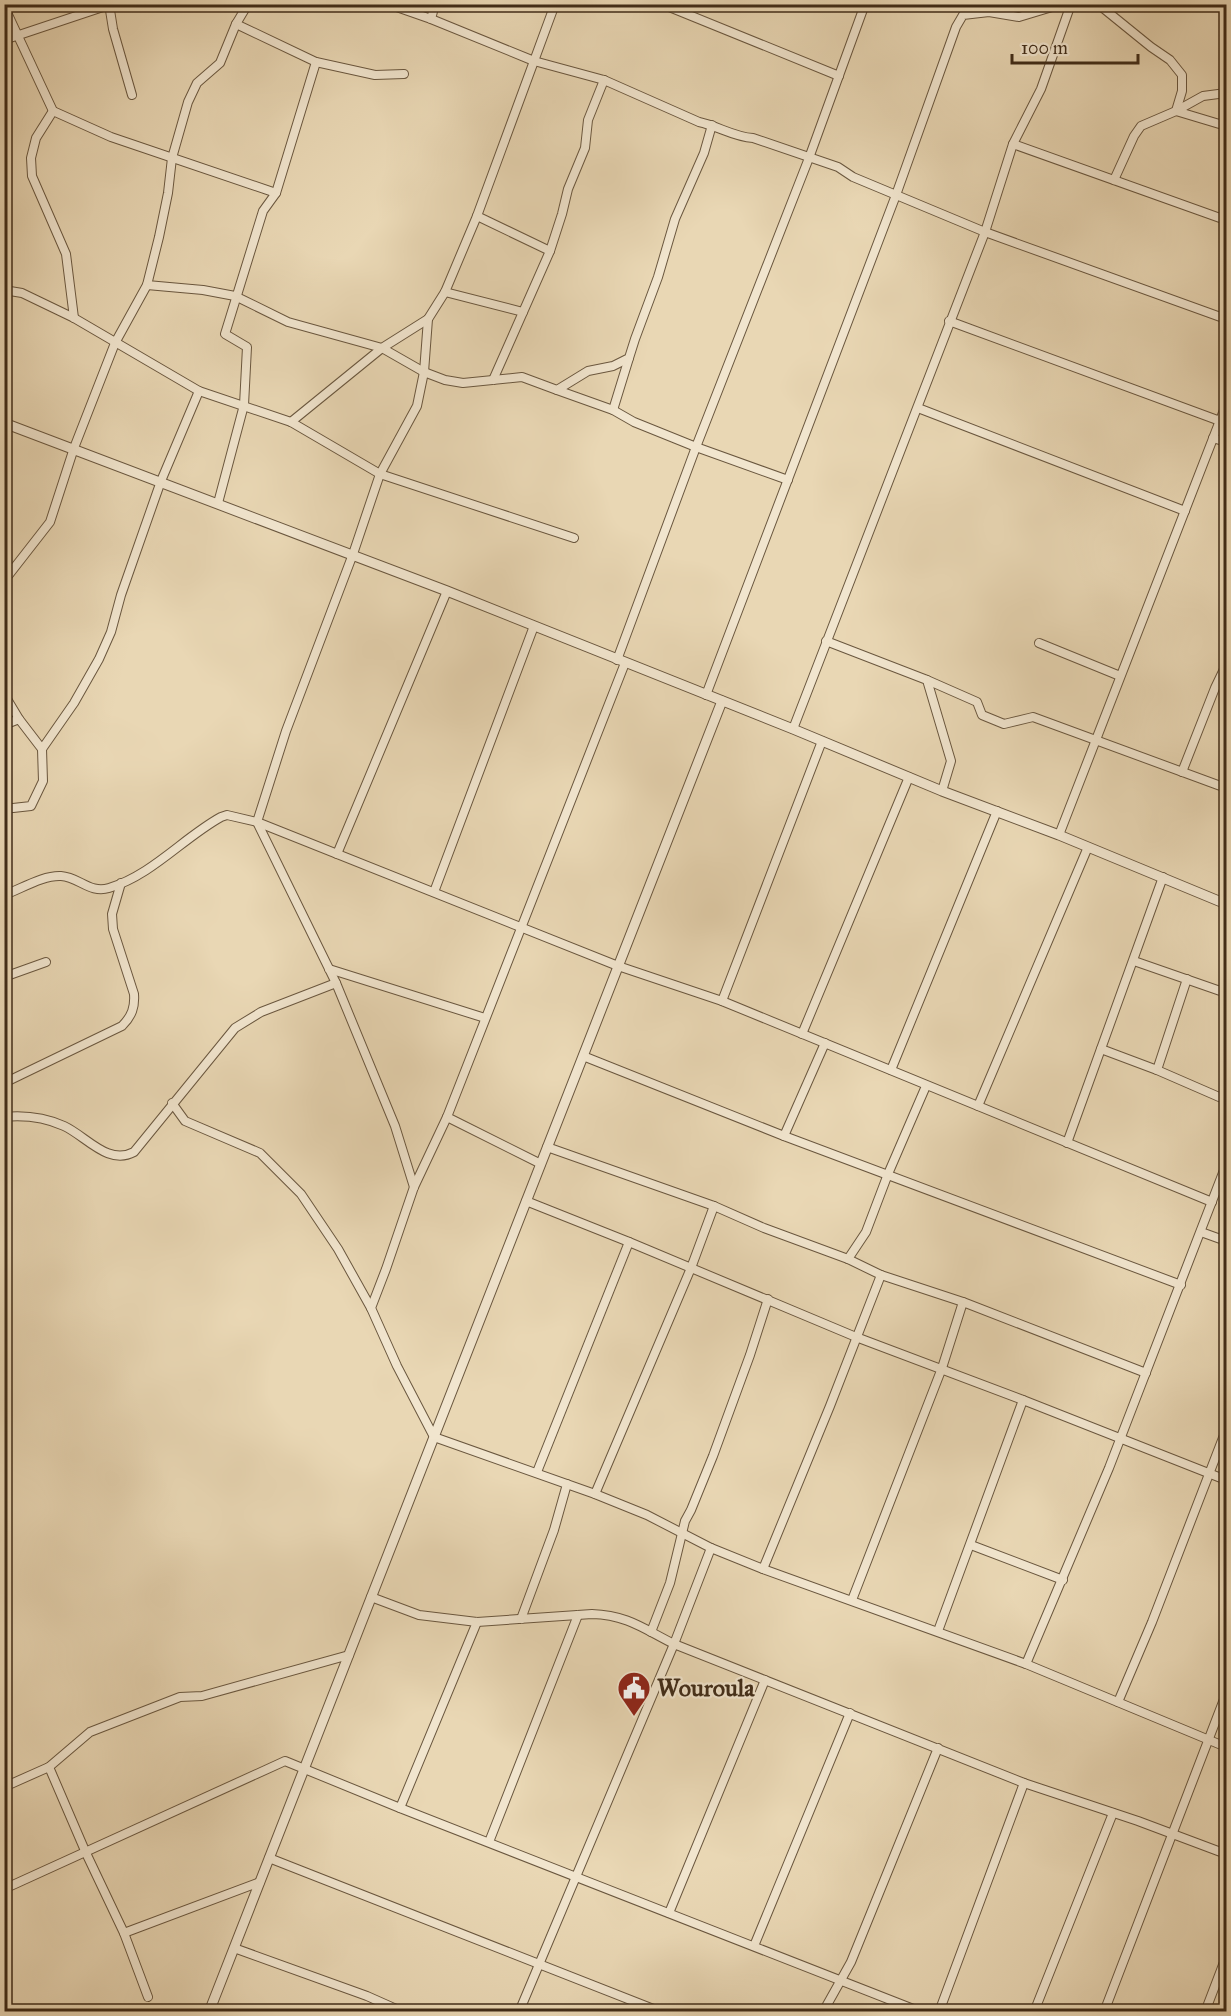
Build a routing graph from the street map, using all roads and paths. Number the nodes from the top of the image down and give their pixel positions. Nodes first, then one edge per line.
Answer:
1 (248, 4) edge
2 (388, 4) edge
3 (435, 4) edge
4 (555, 4) edge
5 (662, 4) edge
6 (865, 4) edge
7 (1062, 4) edge
8 (1071, 4) edge
9 (1098, 4) edge
10 (110, 5) edge
11 (4, 6) edge
12 (431, 19) junction
13 (236, 24) junction
14 (19, 35) junction
15 (4, 40) edge
16 (534, 61) junction
17 (316, 62) junction
18 (404, 74) dead end
19 (839, 76) junction
20 (604, 80) junction
21 (1227, 93) edge
22 (132, 95) dead end
23 (53, 111) junction
24 (1176, 111) junction
25 (712, 125) junction
26 (1227, 126) edge
27 (1013, 144) junction
28 (172, 158) junction
29 (809, 158) junction
30 (1114, 180) junction
31 (276, 193) junction
32 (896, 195) junction
33 (477, 216) junction
34 (1227, 218) edge
35 (985, 232) junction
36 (549, 251) junction
37 (147, 285) junction
38 (5, 292) edge
39 (445, 292) junction
40 (235, 296) junction
41 (523, 312) junction
42 (74, 318) junction
43 (428, 319) junction
44 (1227, 319) edge
45 (949, 321) junction
46 (116, 343) junction
47 (382, 348) junction
48 (630, 358) junction
49 (424, 372) junction
50 (493, 380) junction
51 (556, 390) junction
52 (199, 392) junction
53 (244, 405) junction
54 (1227, 405) edge
55 (918, 408) junction
56 (613, 410) junction
57 (1220, 421) junction
58 (291, 422) junction
59 (4, 423) edge
60 (1214, 438) junction
61 (1227, 442) edge
62 (696, 447) junction
63 (74, 448) junction
64 (380, 474) junction
65 (788, 480) junction
66 (161, 481) junction
67 (218, 503) junction
68 (1185, 511) junction
69 (574, 538) dead end
70 (353, 554) junction
71 (4, 581) edge
72 (447, 591) junction
73 (534, 626) junction
74 (826, 641) junction
75 (1039, 644) dead end
76 (621, 661) junction
77 (1227, 665) edge
78 (1120, 676) junction
79 (927, 680) junction
80 (4, 693) edge
81 (706, 695) junction
82 (722, 701) junction
83 (19, 719) junction
84 (4, 725) edge
85 (793, 729) junction
86 (822, 741) junction
87 (1094, 741) junction
88 (42, 749) junction
89 (1182, 772) junction
90 (909, 777) junction
91 (1227, 788) edge
92 (942, 792) junction
93 (4, 809) edge
94 (998, 811) junction
95 (257, 822) junction
96 (1059, 835) junction
97 (1088, 847) junction
98 (337, 854) junction
99 (1163, 877) junction
100 (121, 883) junction
101 (434, 892) junction
102 (4, 896) edge
103 (1227, 904) edge
104 (521, 927) junction
105 (1134, 960) junction
106 (46, 962) dead end
107 (618, 966) junction
108 (329, 969) junction
109 (4, 977) edge
110 (1187, 979) junction
111 (336, 983) junction
112 (1227, 993) edge
113 (722, 1001) junction
114 (485, 1018) junction
115 (802, 1034) junction
116 (825, 1043) junction
117 (1101, 1049) junction
118 (583, 1056) junction
119 (891, 1070) junction
120 (1157, 1070) junction
121 (4, 1083) edge
122 (926, 1086) junction
123 (1227, 1100) edge
124 (172, 1103) junction
125 (978, 1106) junction
126 (4, 1117) edge
127 (447, 1117) junction
128 (784, 1136) junction
129 (1067, 1143) junction
130 (547, 1147) junction
131 (541, 1164) junction
132 (1227, 1165) edge
133 (888, 1174) junction
134 (414, 1187) junction
135 (526, 1201) junction
136 (1212, 1202) junction
137 (714, 1206) junction
138 (1201, 1232) junction
139 (1227, 1241) edge
140 (629, 1242) junction
141 (848, 1259) junction
142 (691, 1268) junction
143 (881, 1275) junction
144 (1181, 1285) junction
145 (768, 1299) junction
146 (963, 1302) junction
147 (371, 1308) junction
148 (856, 1337) junction
149 (942, 1368) junction
150 (1146, 1373) junction
151 (1023, 1400) junction
152 (1227, 1430) edge
153 (434, 1437) junction
154 (1120, 1439) junction
155 (537, 1472) junction
156 (1209, 1474) junction
157 (1227, 1480) edge
158 (567, 1484) junction
159 (595, 1494) junction
160 (682, 1534) junction
161 (971, 1545) junction
162 (711, 1548) junction
163 (763, 1569) junction
164 (1063, 1580) junction
165 (371, 1597) junction
166 (852, 1600) junction
167 (578, 1615) junction
168 (521, 1619) junction
169 (477, 1622) junction
170 (938, 1631) junction
171 (651, 1632) junction
172 (674, 1644) junction
173 (349, 1655) junction
174 (1026, 1664) junction
175 (765, 1680) junction
176 (1227, 1694) edge
177 (1118, 1702) junction
178 (850, 1713) junction
179 (1208, 1739) junction
180 (1227, 1747) edge
181 (938, 1748) junction
182 (49, 1767) junction
183 (305, 1767) junction
184 (1024, 1783) junction
185 (4, 1787) edge
186 (400, 1808) junction
187 (1113, 1813) junction
188 (1173, 1834) junction
189 (489, 1842) junction
190 (86, 1853) junction
191 (1227, 1854) edge
192 (269, 1858) junction
193 (576, 1877) junction
194 (260, 1882) junction
195 (4, 1890) edge
196 (669, 1913) junction
197 (124, 1933) junction
198 (754, 1946) junction
199 (234, 1948) junction
200 (1227, 1957) edge
201 (538, 1963) junction
202 (841, 1979) junction
203 (148, 1997) dead end
204 (209, 2012) edge
205 (403, 2012) edge
206 (519, 2012) edge
207 (661, 2012) edge
208 (823, 2012) edge
209 (921, 2012) edge
210 (939, 2012) edge
211 (1034, 2012) edge
212 (1104, 2012) edge
213 (1205, 2012) edge

1 - 13 street
2 - 12 street
3 - 12 street
4 - 16 street
5 - 19 street
6 - 19 street
7 - 32 street
8 - 27 street
9 - 24 street
10 - 14 street
10 - 22 street
11 - 14 street
12 - 16 street
13 - 17 street
13 - 28 street
14 - 15 street
14 - 23 street
16 - 20 street
16 - 33 street
17 - 18 street
17 - 31 street
19 - 29 street
20 - 25 street
20 - 36 street
21 - 24 street
23 - 28 street
23 - 42 street
24 - 26 street
24 - 30 street
25 - 29 street
25 - 48 street
27 - 30 street
27 - 35 street
28 - 31 street
28 - 37 street
29 - 32 street
29 - 62 street
30 - 34 street
31 - 40 street
32 - 35 street
32 - 65 street
33 - 36 street
33 - 39 street
35 - 44 street
35 - 45 street
36 - 41 street
37 - 40 street
37 - 46 street
38 - 42 street
39 - 41 street
39 - 43 street
40 - 47 street
40 - 53 street
41 - 50 street
42 - 46 street
43 - 47 street
43 - 49 street
45 - 55 street
45 - 57 street
46 - 52 street
46 - 63 street
47 - 49 street
47 - 58 street
48 - 51 street
48 - 56 street
49 - 50 street
49 - 64 street
50 - 51 street
51 - 56 street
52 - 53 street
52 - 66 street
53 - 58 street
53 - 67 street
54 - 57 street
55 - 68 street
55 - 74 street
56 - 62 street
57 - 60 street
58 - 64 street
59 - 63 street
60 - 61 street
60 - 68 street
62 - 65 street
62 - 76 street
63 - 66 street
63 - 71 street
64 - 69 street
64 - 70 street
65 - 81 street
66 - 67 street
66 - 88 street
67 - 70 street
68 - 78 street
70 - 72 street
70 - 95 street
72 - 73 street
72 - 98 street
73 - 76 street
73 - 101 street
74 - 79 street
74 - 85 street
75 - 78 street
76 - 81 street
76 - 104 street
77 - 89 street
78 - 87 street
79 - 87 street
79 - 92 street
80 - 83 street
81 - 82 street
82 - 85 street
82 - 107 street
83 - 84 street
83 - 88 street
85 - 86 street
86 - 90 street
86 - 113 street
87 - 89 street
87 - 96 street
88 - 93 street
89 - 91 street
90 - 92 street
90 - 115 street
92 - 94 street
94 - 96 street
94 - 119 street
95 - 98 street
95 - 100 street
95 - 108 street
96 - 97 street
97 - 99 street
97 - 125 street
98 - 101 street
99 - 103 street
99 - 105 street
100 - 102 street
100 - 121 street
101 - 104 street
104 - 107 street
104 - 114 street
105 - 110 street
105 - 117 street
106 - 109 street
107 - 113 street
107 - 118 street
108 - 111 street
108 - 114 street
110 - 112 street
110 - 120 street
111 - 124 street
111 - 134 street
113 - 115 street
114 - 127 street
115 - 116 street
116 - 119 street
116 - 128 street
117 - 120 street
117 - 129 street
118 - 128 street
118 - 130 street
119 - 122 street
120 - 123 street
122 - 125 street
122 - 133 street
124 - 126 street
124 - 147 street
125 - 129 street
127 - 131 street
127 - 134 street
128 - 133 street
129 - 136 street
130 - 131 street
130 - 137 street
131 - 135 street
132 - 136 street
133 - 141 street
133 - 144 street
134 - 147 street
135 - 140 street
135 - 153 street
136 - 138 street
137 - 141 street
137 - 142 street
138 - 139 street
138 - 144 street
140 - 142 street
140 - 155 street
141 - 143 street
142 - 145 street
142 - 159 street
143 - 146 street
143 - 148 street
144 - 150 street
145 - 148 street
145 - 160 street
146 - 149 street
146 - 150 street
147 - 153 street
148 - 149 street
148 - 163 street
149 - 151 street
149 - 166 street
150 - 154 street
151 - 154 street
151 - 161 street
152 - 156 street
153 - 155 street
153 - 165 street
154 - 156 street
154 - 164 street
155 - 158 street
156 - 157 street
156 - 177 street
158 - 159 street
158 - 168 street
159 - 160 street
160 - 162 street
160 - 171 street
161 - 164 street
161 - 170 street
162 - 163 street
162 - 172 street
163 - 166 street
164 - 174 street
165 - 169 street
165 - 173 street
166 - 170 street
167 - 168 street
167 - 171 street
167 - 189 street
168 - 169 street
169 - 186 street
170 - 174 street
171 - 172 street
172 - 175 street
172 - 193 street
173 - 182 street
173 - 183 street
174 - 177 street
175 - 178 street
175 - 196 street
176 - 179 street
177 - 179 street
178 - 181 street
178 - 198 street
179 - 180 street
179 - 188 street
181 - 184 street
181 - 202 street
182 - 185 street
182 - 190 street
183 - 186 street
183 - 190 street
183 - 192 street
184 - 187 street
184 - 210 street
186 - 189 street
187 - 188 street
187 - 211 street
188 - 191 street
188 - 212 street
189 - 193 street
190 - 195 street
190 - 197 street
192 - 194 street
192 - 201 street
193 - 196 street
193 - 201 street
194 - 197 street
194 - 199 street
196 - 198 street
197 - 203 street
198 - 202 street
199 - 204 street
199 - 205 street
200 - 213 street
201 - 206 street
201 - 207 street
202 - 208 street
202 - 209 street

